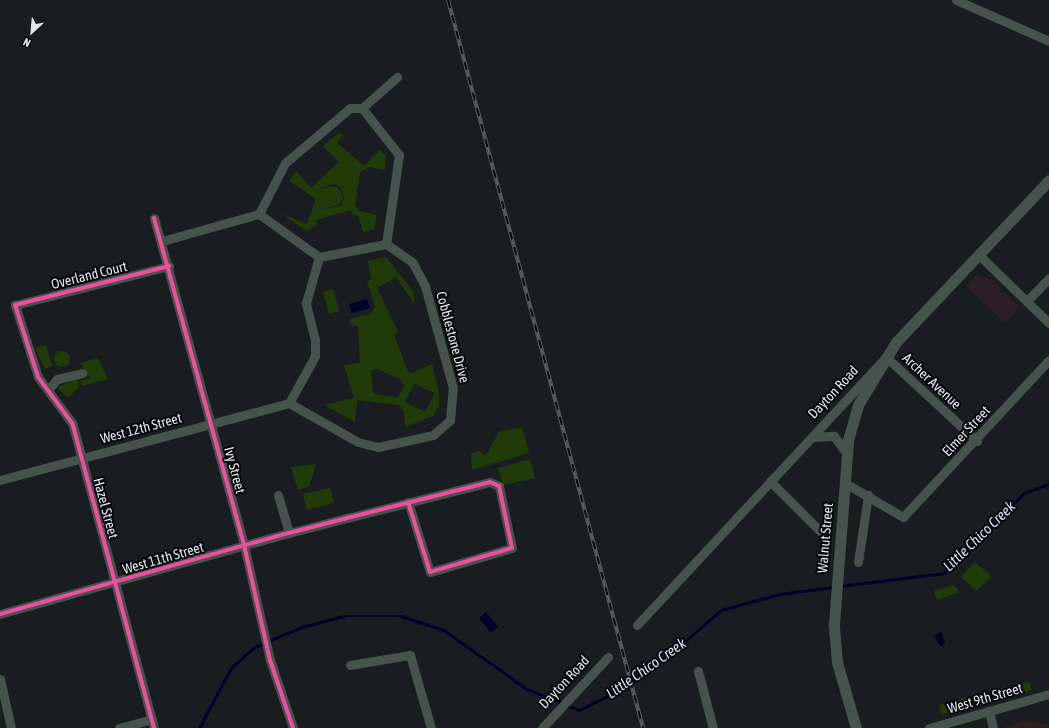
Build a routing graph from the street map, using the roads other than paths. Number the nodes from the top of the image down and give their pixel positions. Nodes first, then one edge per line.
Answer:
1 (956, 0) edge
2 (1049, 41) edge
3 (397, 77) dead end
4 (362, 108) junction
5 (1049, 180) edge
6 (259, 214) junction
7 (154, 218) dead end
8 (162, 242) junction
9 (386, 244) junction
10 (979, 255) junction
11 (319, 257) junction
12 (169, 266) junction
13 (1049, 278) edge
14 (1027, 301) junction
15 (15, 305) joint
16 (1049, 323) edge
17 (886, 357) junction
18 (1049, 360) edge
19 (82, 373) dead end
20 (48, 390) junction
21 (289, 403) junction
22 (211, 424) junction
23 (811, 438) junction
24 (977, 441) junction
25 (847, 456) junction
26 (82, 459) junction
27 (0, 480) edge
28 (770, 482) junction
29 (845, 483) junction
30 (278, 494) dead end
31 (868, 495) junction
32 (408, 502) junction
33 (820, 530) dead end
34 (289, 533) junction
35 (244, 545) junction
36 (858, 562) dead end
37 (115, 583) junction
38 (0, 614) edge
39 (637, 625) dead end
40 (608, 657) dead end
41 (350, 666) dead end
42 (698, 671) dead end
43 (0, 679) edge
44 (1049, 694) edge
45 (989, 711) junction
46 (153, 724) edge
47 (428, 727) edge
48 (546, 727) edge
49 (11, 728) edge
50 (119, 728) edge
51 (293, 728) edge
52 (713, 728) edge
53 (856, 728) edge
54 (929, 728) edge
55 (993, 728) edge

1 - 2 street
3 - 4 street
4 - 6 street
4 - 9 street
5 - 10 street, Dayton Road
6 - 8 street
6 - 11 street
7 - 8 street, Ivy Street
8 - 12 street, Ivy Street
9 - 11 street
9 - 21 street, Cobblestone Drive
10 - 14 street
10 - 17 street, Dayton Road
11 - 21 street
12 - 15 street, Overland Court
12 - 22 street, Ivy Street
13 - 14 street
14 - 16 street
15 - 20 street, Hazel Street
17 - 23 street, Dayton Road
17 - 24 street, Archer Avenue
17 - 25 street, Walnut Street
18 - 24 street, Elmer Street
19 - 20 street
20 - 26 street, Hazel Street
21 - 22 street, West 12th Street
22 - 26 street, West 12th Street
22 - 35 street, Ivy Street
23 - 25 street
23 - 28 street, Dayton Road
24 - 31 street, Elmer Street
25 - 29 street, Walnut Street
26 - 27 street, West 12th Street
26 - 37 street, Hazel Street
28 - 33 street
28 - 39 street, Dayton Road
29 - 31 street
29 - 53 street, Walnut Street
30 - 34 street
31 - 36 street
32 - 32 street, West 11th Street
32 - 34 street, West 11th Street
34 - 35 street, West 11th Street
35 - 37 street, West 11th Street
35 - 51 street, Ivy Street
37 - 38 street, West 11th Street
37 - 46 street, Hazel Street
40 - 48 street, Dayton Road
41 - 47 street
42 - 52 street
43 - 49 street
44 - 45 street, West 9th Street
45 - 54 street, West 9th Street
45 - 55 street
46 - 50 street

